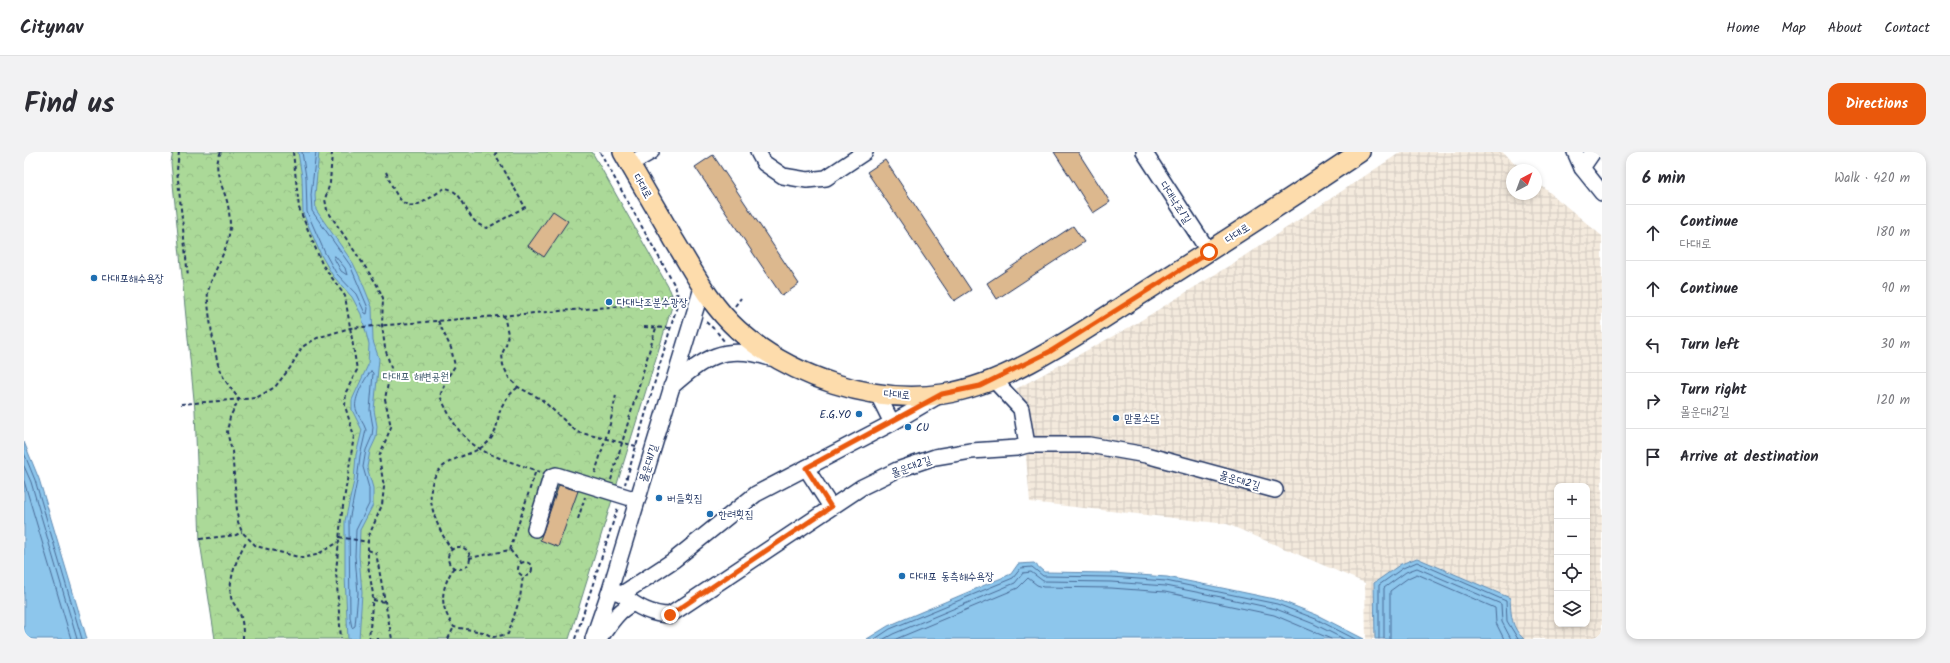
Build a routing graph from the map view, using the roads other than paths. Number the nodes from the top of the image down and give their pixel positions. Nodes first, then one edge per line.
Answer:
1 (651, 152) edge
2 (758, 152) edge
3 (865, 152) edge
4 (1144, 152) edge
5 (1575, 152) edge
6 (1594, 152) edge
7 (1354, 154) edge
8 (626, 158) edge
9 (1582, 168) junction
10 (1602, 193) edge
11 (1209, 252) junction
12 (702, 288) junction
13 (783, 362) junction
14 (993, 379) junction
15 (671, 387) junction
16 (877, 392) junction
17 (942, 394) junction
18 (892, 423) junction
19 (1027, 445) junction
20 (806, 468) junction
21 (1275, 490) dead end
22 (637, 500) junction
23 (831, 507) junction
24 (535, 529) dead end
25 (616, 592) junction
26 (633, 604) junction
27 (593, 639) edge
28 (599, 639) edge

1 - 8 street
2 - 3 street
4 - 11 street, 다대낙조1길
5 - 9 street
6 - 9 street
7 - 11 main road, 다대로
8 - 12 main road, 다대로
9 - 10 street
11 - 14 main road, 다대로
12 - 13 main road, 다대로
12 - 15 street, 몰운대1길
13 - 15 street
13 - 16 main road, 다대로
14 - 17 main road, 다대로
14 - 19 street
15 - 22 street, 몰운대1길
16 - 17 main road, 다대로
16 - 18 street
17 - 18 street
18 - 20 street
19 - 21 street, 몰운대2길
19 - 23 street, 몰운대2길
20 - 23 street
20 - 25 street
22 - 24 street
22 - 25 street, 몰운대1길
23 - 26 street, 몰운대2길
25 - 26 street, 몰운대2길
25 - 27 street, 몰운대1길
26 - 28 street

